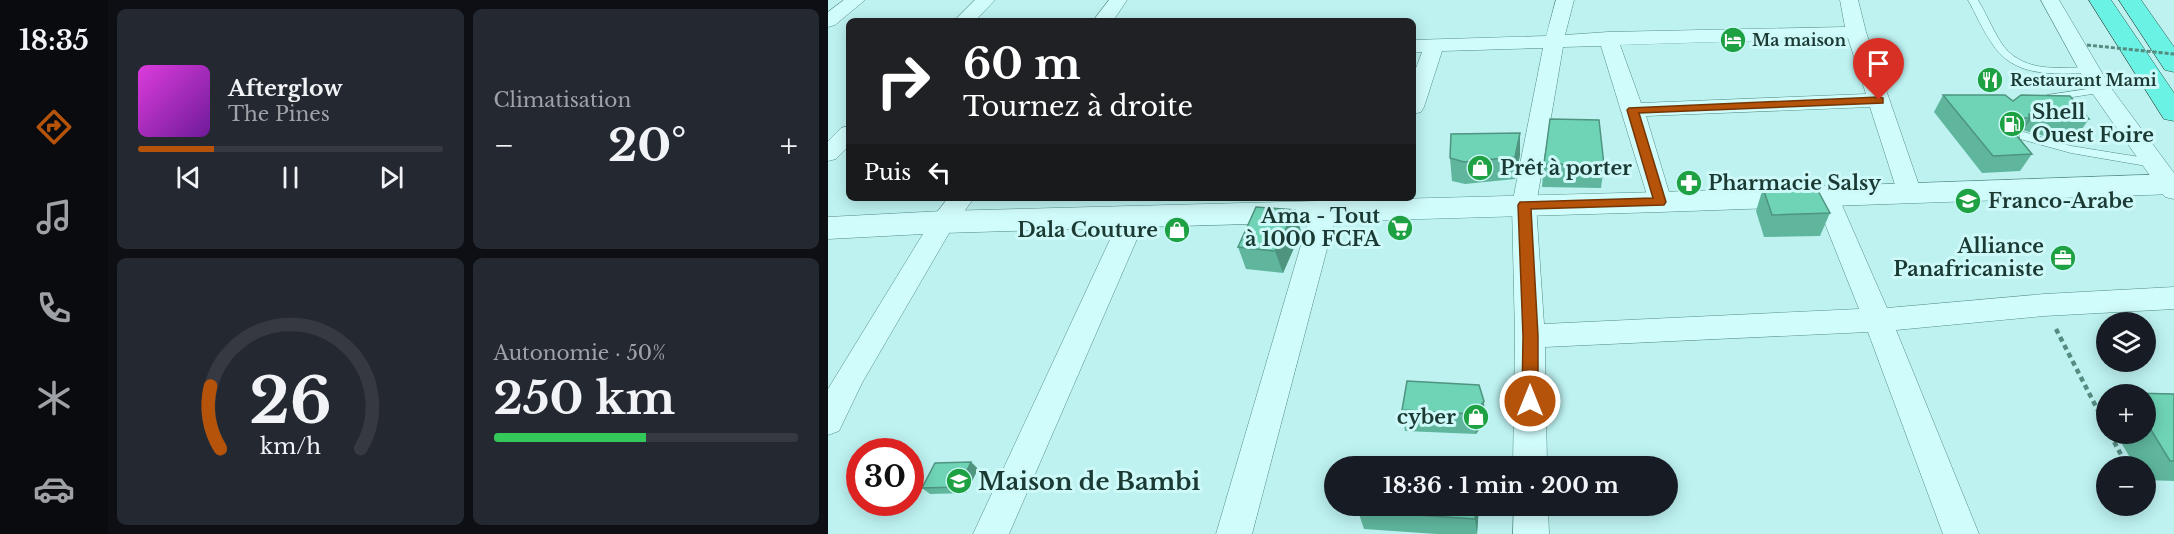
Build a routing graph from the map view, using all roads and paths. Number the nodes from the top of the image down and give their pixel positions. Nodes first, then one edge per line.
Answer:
1 (856, 0) edge
2 (986, 0) edge
3 (1118, 0) edge
4 (1565, 0) edge
5 (1849, 0) edge
6 (1973, 0) edge
7 (2050, 0) edge
8 (2100, 0) edge
9 (2130, 0) edge
10 (967, 18) edge
11 (1105, 18) edge
12 (828, 21) edge
13 (1856, 32) junction
14 (1608, 38) junction
15 (1554, 41) junction
16 (1434, 45) junction
17 (2087, 45) dead end
18 (1416, 46) edge
19 (2174, 54) edge
20 (2174, 65) edge
21 (2089, 70) junction
22 (2102, 90) junction
23 (1416, 98) edge
24 (1879, 100) junction
25 (2031, 101) edge
26 (1633, 110) junction
27 (2174, 113) edge
28 (846, 136) edge
29 (2024, 136) edge
30 (828, 154) edge
31 (2167, 180) edge
32 (1910, 194) junction
33 (1826, 196) junction
34 (960, 201) edge
35 (1660, 202) junction
36 (1376, 204) edge
37 (1524, 205) junction
38 (1324, 211) junction
39 (1134, 216) junction
40 (943, 222) junction
41 (830, 231) edge
42 (2174, 298) edge
43 (2044, 305) junction
44 (1878, 320) junction
45 (1530, 336) junction
46 (839, 376) edge
47 (2096, 406) edge
48 (828, 421) edge
49 (1530, 456) edge
50 (1530, 516) edge
51 (990, 534) edge
52 (1234, 534) edge
53 (1531, 534) edge
54 (1960, 534) edge

1 - 12 street
2 - 10 street
3 - 11 street
4 - 15 street
5 - 13 street
6 - 21 lane
7 - 21 street
8 - 27 highway
9 - 20 highway
13 - 14 street
13 - 24 street
14 - 15 street
14 - 26 street
15 - 16 street
15 - 37 street
16 - 18 street
16 - 23 street
17 - 19 path, bridge
21 - 22 street
22 - 25 lane
22 - 31 street
24 - 26 street
24 - 32 street
26 - 35 street
28 - 30 street
29 - 31 lane
31 - 32 street
32 - 33 street
33 - 35 street
33 - 44 street
34 - 40 street
35 - 37 street
36 - 37 street
36 - 38 street
37 - 45 street
38 - 39 street
38 - 52 street
39 - 40 street
39 - 51 street
40 - 41 street
40 - 46 street
42 - 43 street
43 - 44 street
43 - 47 path
44 - 45 street
44 - 54 street
45 - 49 street
46 - 48 street
50 - 53 street

